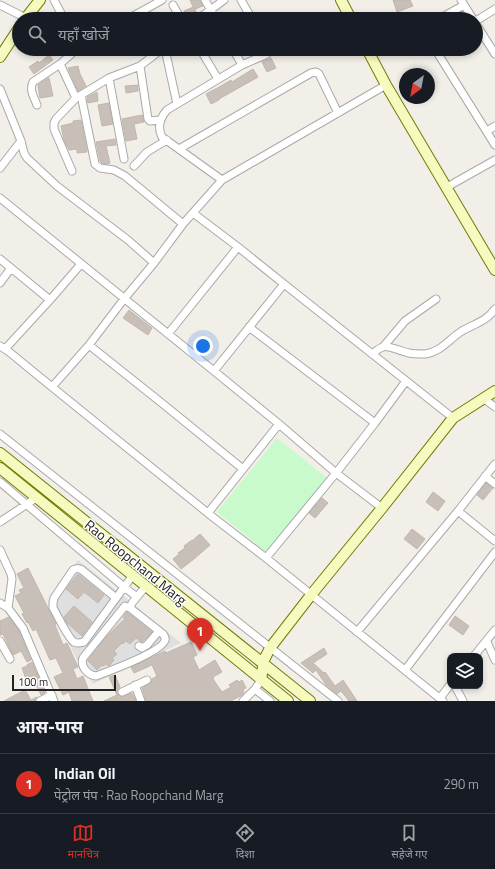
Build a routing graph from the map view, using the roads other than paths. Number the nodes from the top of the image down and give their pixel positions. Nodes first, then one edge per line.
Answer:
1 (40, 0) edge
2 (54, 0) edge
3 (162, 0) edge
4 (205, 0) edge
5 (224, 0) edge
6 (241, 0) edge
7 (341, 0) edge
8 (463, 3) edge
9 (0, 5) edge
10 (173, 5) dead end
11 (495, 9) edge
12 (211, 10) junction
13 (13, 12) edge
14 (31, 12) edge
15 (60, 12) edge
16 (141, 12) edge
17 (177, 12) edge
18 (208, 12) edge
19 (248, 12) edge
20 (347, 12) edge
21 (450, 12) edge
22 (469, 12) edge
23 (483, 17) edge
24 (483, 34) edge
25 (12, 39) edge
26 (495, 54) edge
27 (69, 56) edge
28 (149, 56) edge
29 (166, 56) edge
30 (204, 56) edge
31 (237, 56) edge
32 (261, 56) edge
33 (374, 56) edge
34 (439, 56) edge
35 (0, 57) edge
36 (60, 64) junction
37 (242, 65) junction
38 (140, 66) junction
39 (109, 78) junction
40 (218, 79) junction
41 (386, 85) junction
42 (0, 89) edge
43 (79, 96) junction
44 (177, 104) junction
45 (37, 105) dead end
46 (338, 113) junction
47 (160, 120) junction
48 (495, 126) edge
49 (487, 131) junction
50 (167, 140) junction
51 (21, 141) junction
52 (495, 145) edge
53 (180, 149) junction
54 (124, 160) dead end
55 (495, 160) edge
56 (134, 166) dead end
57 (0, 168) edge
58 (72, 171) dead end
59 (222, 180) junction
60 (447, 187) junction
61 (0, 198) edge
62 (193, 213) junction
63 (183, 224) junction
64 (238, 247) junction
65 (0, 259) edge
66 (154, 263) junction
67 (81, 264) junction
68 (11, 268) junction
69 (495, 270) edge
70 (0, 283) edge
71 (284, 284) junction
72 (124, 299) junction
73 (436, 299) dead end
74 (50, 300) junction
75 (495, 309) edge
76 (249, 327) junction
77 (168, 334) junction
78 (89, 344) junction
79 (383, 346) junction
80 (2, 347) edge
81 (372, 354) junction
82 (214, 371) junction
83 (406, 381) junction
84 (52, 387) junction
85 (495, 391) edge
86 (483, 398) junction
87 (495, 407) edge
88 (453, 418) junction
89 (375, 423) junction
90 (279, 424) junction
91 (0, 434) edge
92 (0, 453) edge
93 (495, 464) edge
94 (0, 468) edge
95 (243, 470) junction
96 (336, 473) junction
97 (485, 476) junction
98 (0, 482) edge
99 (495, 484) edge
100 (36, 498) junction
101 (26, 504) junction
102 (382, 508) junction
103 (458, 511) junction
104 (208, 513) junction
105 (0, 522) edge
106 (495, 540) edge
107 (0, 550) edge
108 (495, 552) edge
109 (266, 558) junction
110 (133, 575) junction
111 (146, 586) junction
112 (124, 587) junction
113 (311, 595) junction
114 (137, 597) junction
115 (116, 598) junction
116 (0, 603) edge
117 (8, 608) junction
118 (130, 608) junction
119 (495, 630) edge
120 (159, 631) junction
121 (357, 632) junction
122 (0, 641) edge
123 (486, 642) junction
124 (139, 646) dead end
125 (270, 648) junction
126 (477, 653) edge
127 (10, 659) dead end
128 (495, 660) edge
129 (264, 664) junction
130 (405, 670) junction
131 (147, 680) dead end
132 (261, 680) junction
133 (135, 685) junction
134 (255, 689) junction
135 (448, 689) edge
136 (457, 689) edge
137 (122, 692) dead end
138 (53, 698) edge
139 (441, 700) edge
140 (40, 701) edge
141 (141, 701) edge
142 (244, 701) edge
143 (270, 701) edge
144 (288, 701) edge
145 (310, 701) edge
146 (338, 701) edge
147 (463, 701) edge

1 - 14 main road
2 - 15 street
3 - 16 street
4 - 12 street
5 - 12 street
6 - 19 street
7 - 20 main road
8 - 21 street
8 - 22 street
9 - 13 street
10 - 17 street
11 - 23 street
12 - 18 street
24 - 26 street
25 - 35 main road
27 - 36 street
28 - 38 street
29 - 44 street
30 - 40 street
31 - 37 street
32 - 37 street
33 - 41 main road
34 - 49 street
36 - 43 street
36 - 45 street
37 - 40 street
38 - 39 street
38 - 47 street
39 - 43 street
39 - 54 street
40 - 44 street
41 - 46 street
41 - 60 main road
42 - 51 street
43 - 58 street
43 - 63 street
44 - 47 street
46 - 53 street
46 - 59 street
47 - 50 street
48 - 49 street
49 - 52 street
50 - 53 street
50 - 56 street
51 - 57 street
51 - 66 street
53 - 59 street
55 - 60 street
59 - 62 street
60 - 69 main road
61 - 67 street
62 - 63 street
62 - 64 street
63 - 66 street
64 - 71 street
64 - 77 street
65 - 68 street
66 - 72 street
67 - 72 street
67 - 74 street
68 - 70 street
68 - 74 street
71 - 76 street
71 - 81 street
72 - 77 street
72 - 78 street
73 - 79 street
74 - 80 street
75 - 79 street
76 - 82 street
76 - 89 street
77 - 82 street
78 - 84 street
78 - 95 street
79 - 81 street
80 - 84 street
81 - 83 street
82 - 90 street
83 - 88 street
83 - 89 street
84 - 104 street
85 - 86 main road
86 - 87 street
86 - 88 main road
88 - 102 main road
89 - 96 street
90 - 95 street
90 - 96 street
91 - 125 street
92 - 129 main road, Rao Roopchand Marg
93 - 97 street
94 - 100 main road, Rao Roopchand Marg
95 - 104 street
96 - 102 street
96 - 109 street
97 - 99 street
97 - 103 street
98 - 101 street
100 - 101 street
100 - 110 main road, Rao Roopchand Marg
101 - 105 street
101 - 112 street
102 - 113 main road
103 - 106 street
103 - 121 street
104 - 109 street
107 - 117 street
108 - 130 street
109 - 113 street
110 - 111 main road, Rao Roopchand Marg
110 - 112 street
111 - 114 street
111 - 132 main road, Rao Roopchand Marg
112 - 114 street
112 - 115 street
113 - 121 street
113 - 125 main road
114 - 118 street
115 - 115 street
116 - 117 street
117 - 138 street
118 - 120 street
118 - 120 street
119 - 123 street
120 - 124 street
121 - 130 street
122 - 127 street
123 - 126 street
123 - 128 street
125 - 129 main road
125 - 146 street
129 - 132 main road
129 - 145 main road, Rao Roopchand Marg
130 - 139 street
131 - 133 street
132 - 134 street
132 - 144 main road, Rao Roopchand Marg
133 - 137 street
133 - 141 street
134 - 142 street
134 - 143 street
135 - 139 street
136 - 147 street
138 - 140 street

